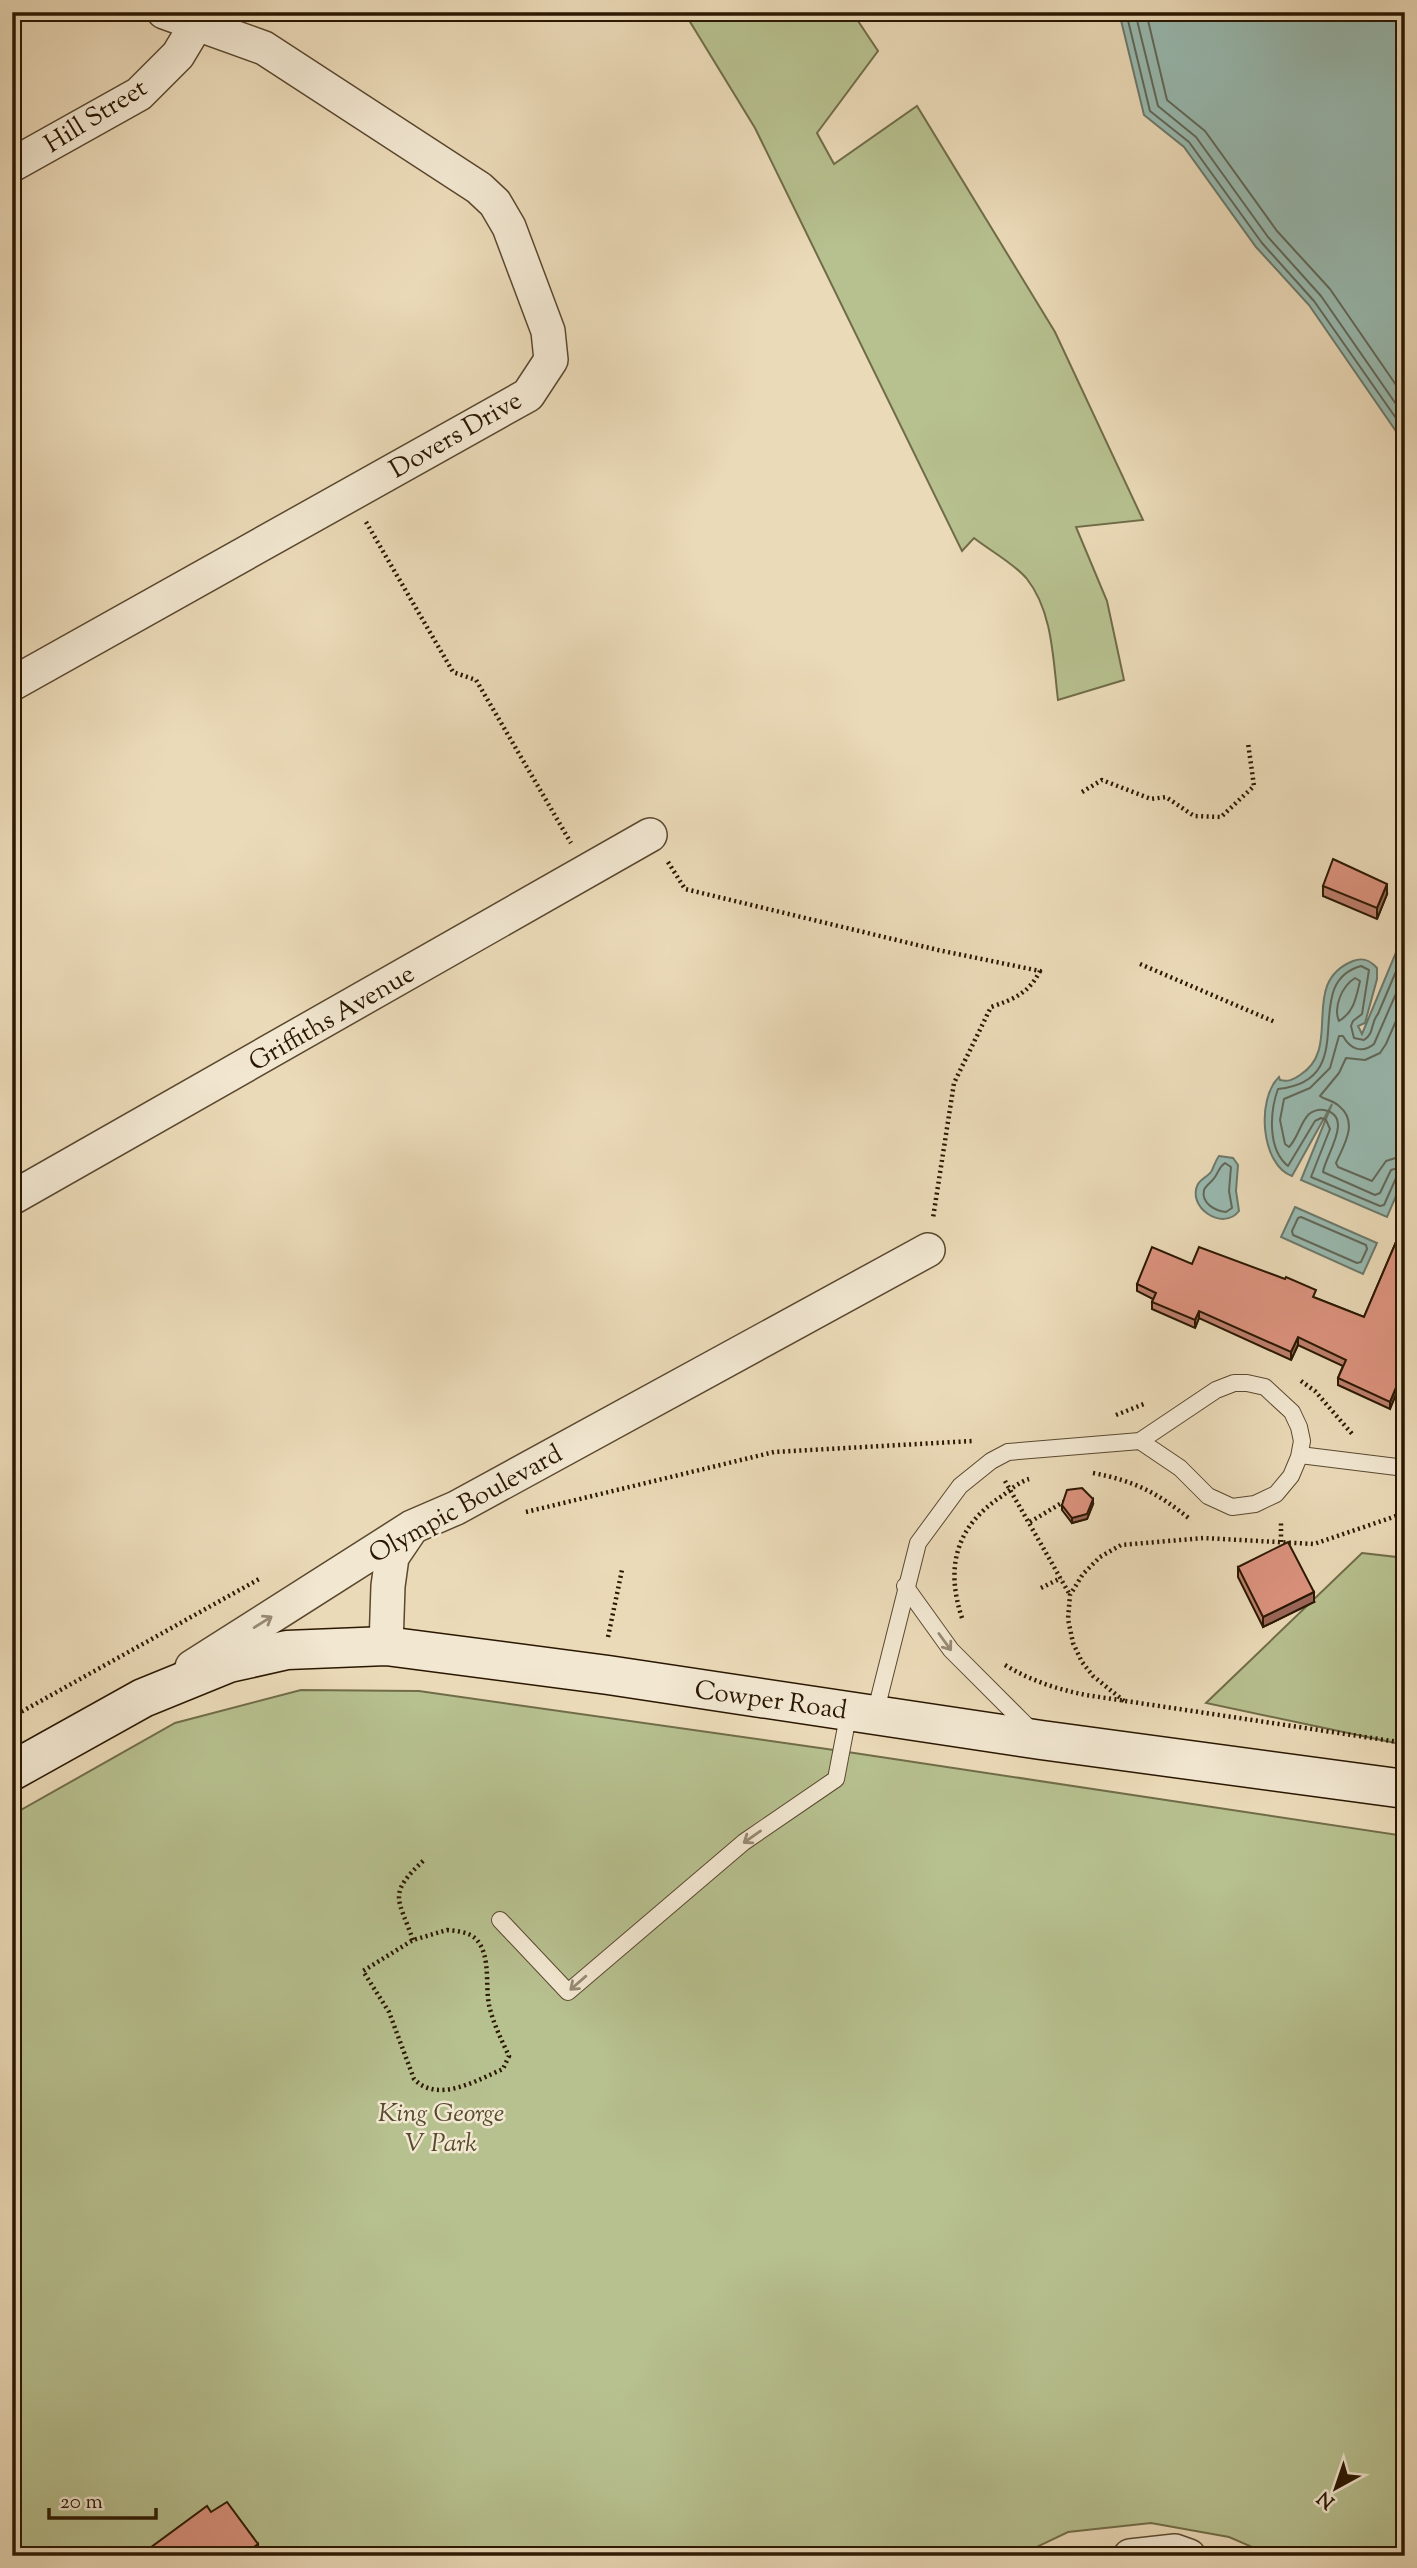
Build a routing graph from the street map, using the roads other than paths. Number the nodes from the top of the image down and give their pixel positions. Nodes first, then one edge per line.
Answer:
1 (164, 12) edge
2 (196, 25) junction
3 (12, 165) edge
4 (12, 684) edge
5 (650, 835) road end
6 (12, 1198) edge
7 (928, 1250) road end
8 (1140, 1441) junction
9 (1300, 1455) junction
10 (1405, 1468) edge
11 (412, 1527) junction
12 (905, 1586) junction
13 (386, 1646) junction
14 (143, 1698) junction
15 (862, 1712) junction
16 (1041, 1740) junction
17 (12, 1771) edge
18 (1405, 1789) edge
19 (500, 1920) dead end
20 (1130, 2556) edge
21 (1189, 2556) edge

1 - 2 street, Dovers Drive
2 - 3 street, Hill Street
2 - 4 street, Dovers Drive
5 - 6 street, Griffiths Avenue
7 - 11 street, Olympic Boulevard
8 - 9 lane
8 - 9 lane
8 - 12 lane
9 - 10 lane
11 - 13 street
14 -> 11 street, Olympic Boulevard
12 - 15 lane
12 -> 16 lane
13 - 14 main road, Cowper Road
13 - 15 main road, Cowper Road
14 - 17 main road, Olympic Boulevard
15 - 16 main road, Cowper Road
15 -> 19 lane
16 - 18 main road, Cowper Road
20 - 21 street

